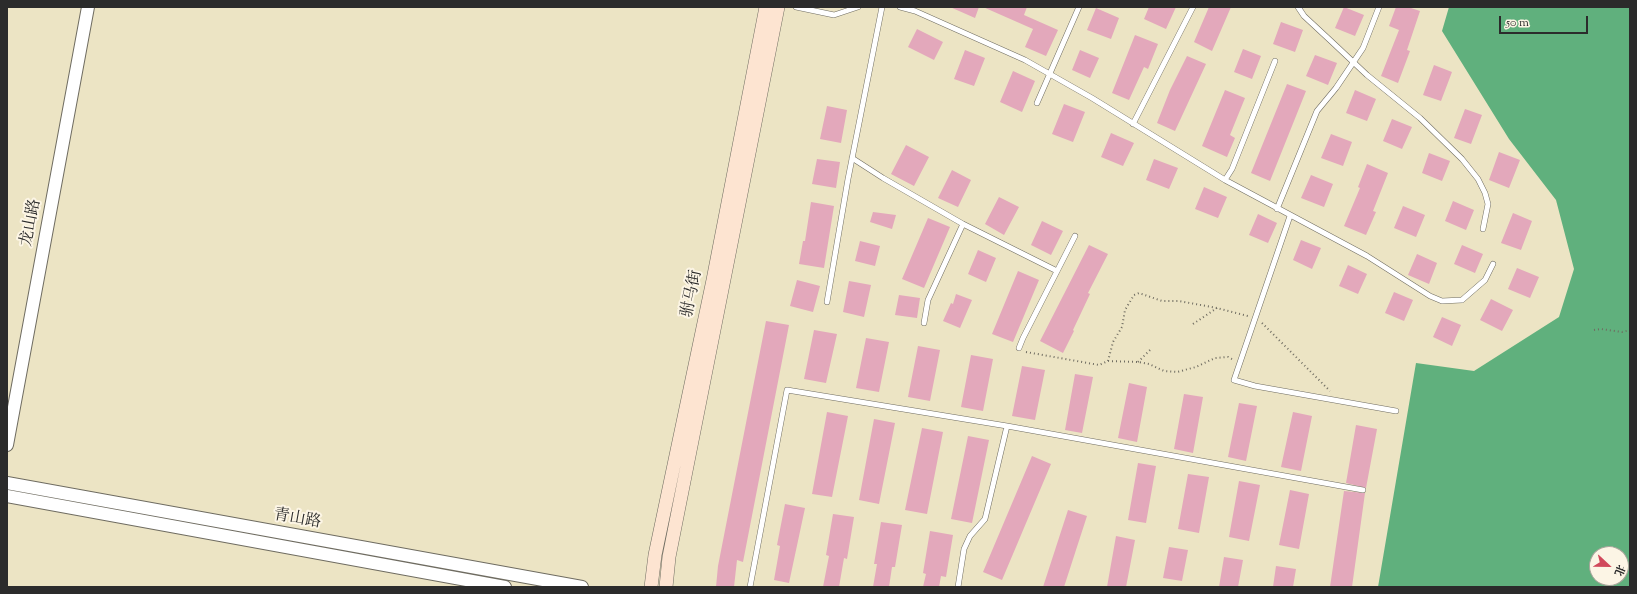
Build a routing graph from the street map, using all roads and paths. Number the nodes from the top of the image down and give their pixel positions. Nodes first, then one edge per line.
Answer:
1 (88, 7) edge
2 (766, 7) edge
3 (778, 7) edge
4 (796, 7) edge
5 (858, 7) edge
6 (882, 7) edge
7 (900, 7) edge
8 (1079, 7) edge
9 (1193, 7) edge
10 (1298, 7) edge
11 (1379, 7) edge
12 (1275, 61) dead end
13 (1354, 62) junction
14 (1050, 74) junction
15 (1037, 103) dead end
16 (1133, 124) junction
17 (852, 158) junction
18 (1225, 180) junction
19 (1276, 209) junction
20 (1290, 216) junction
21 (963, 224) junction
22 (1483, 229) dead end
23 (1075, 236) dead end
24 (1493, 264) dead end
25 (1058, 271) junction
26 (827, 302) dead end
27 (1217, 308) junction
28 (1254, 318) junction
29 (924, 323) dead end
30 (1193, 324) dead end
31 (1594, 330) dead end
32 (1630, 330) edge
33 (1019, 348) joint
34 (1151, 349) dead end
35 (1108, 361) junction
36 (1138, 362) junction
37 (1240, 362) junction
38 (1341, 401) junction
39 (1396, 411) dead end
40 (1007, 426) junction
41 (7, 445) edge
42 (7, 483) edge
43 (1363, 490) dead end
44 (7, 496) edge
45 (506, 587) edge
46 (582, 587) edge
47 (651, 587) edge
48 (666, 587) edge
49 (750, 587) edge
50 (958, 587) edge

1 - 41 street, 龙山路
2 - 47 main road, 驸马街
3 - 48 main road, 驸马街
4 - 5 lane
6 - 17 lane
7 - 14 lane
8 - 14 lane
9 - 16 lane
10 - 13 lane
11 - 13 lane
12 - 18 lane
13 - 19 lane
13 - 22 lane
14 - 15 lane
14 - 16 lane
16 - 18 lane
17 - 21 lane
17 - 26 lane
18 - 19 lane
19 - 20 lane
20 - 24 lane
20 - 28 lane
21 - 25 lane
21 - 29 lane
23 - 25 lane
25 - 33 lane
27 - 28 path
27 - 30 path
27 - 35 path
28 - 37 lane
28 - 38 path
31 - 32 path
33 - 35 path
34 - 36 path
35 - 36 path
36 - 37 path
37 - 38 lane
38 - 39 lane
40 - 43 lane
40 - 49 lane
40 - 50 lane
42 - 46 street, 青山路
44 - 45 street, 青山路

